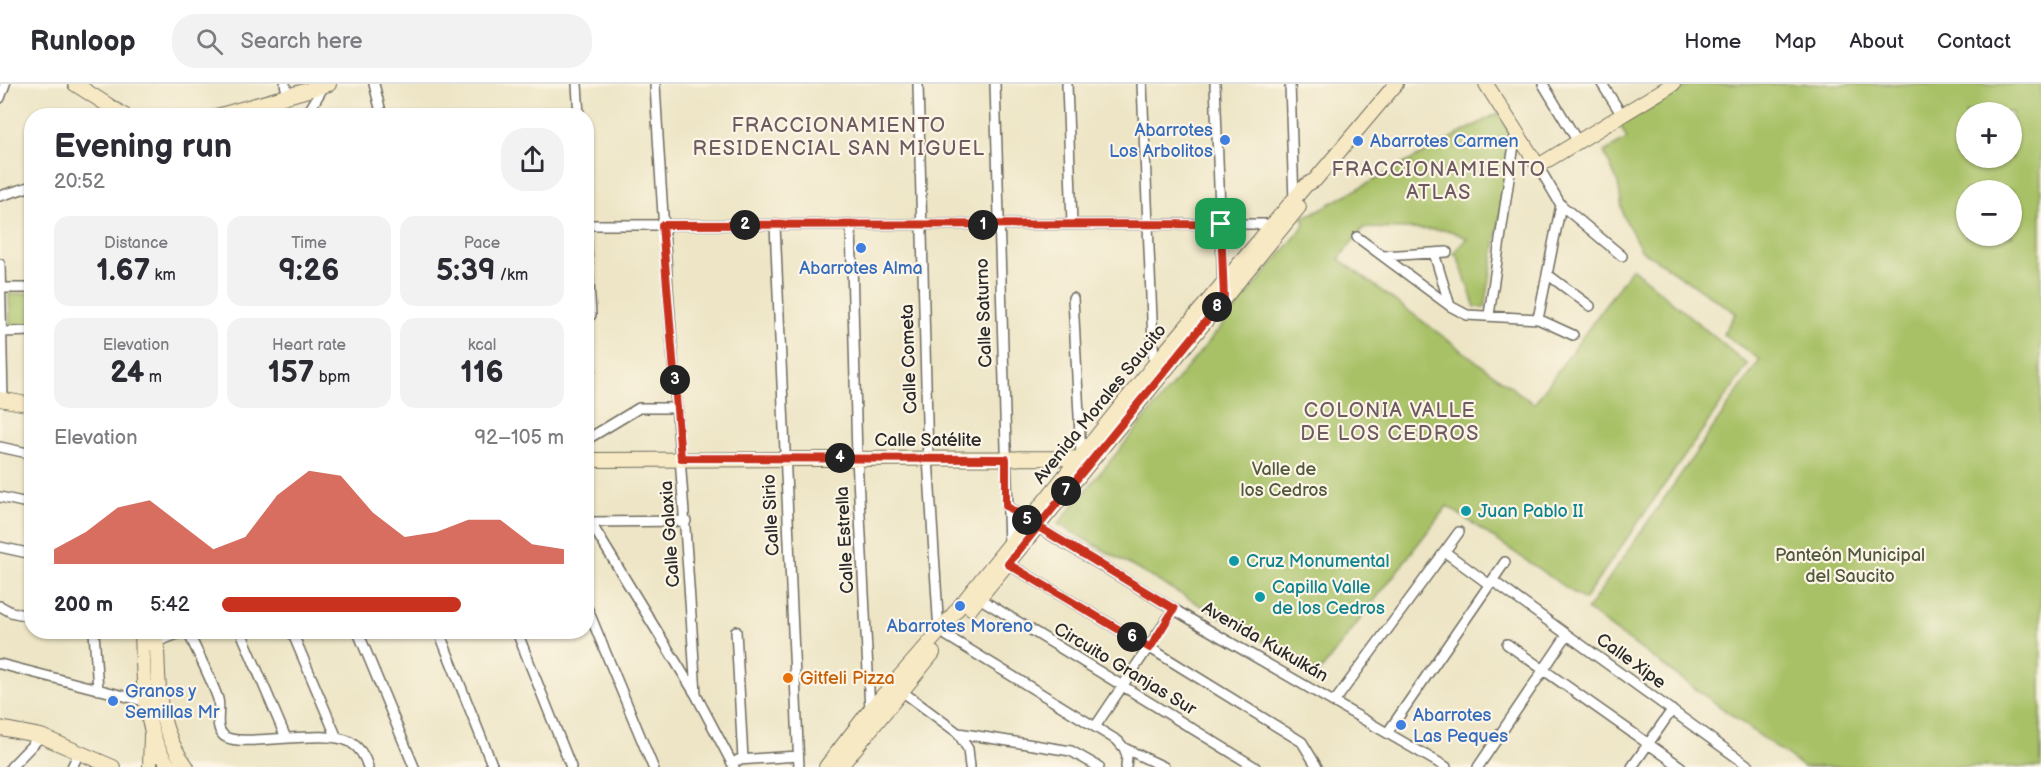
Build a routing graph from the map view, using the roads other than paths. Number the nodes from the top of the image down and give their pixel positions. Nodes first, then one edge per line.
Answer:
1 (4, 84) edge
2 (75, 84) edge
3 (374, 84) edge
4 (577, 84) edge
5 (655, 84) edge
6 (918, 84) edge
7 (995, 84) edge
8 (1067, 84) edge
9 (1142, 84) edge
10 (1215, 84) edge
11 (1290, 84) edge
12 (1396, 84) edge
13 (1486, 84) edge
14 (1544, 84) edge
15 (1602, 84) edge
16 (327, 85) edge
17 (1667, 86) edge
18 (287, 90) edge
19 (0, 98) edge
20 (112, 108) edge
21 (239, 108) edge
22 (311, 108) edge
23 (380, 108) edge
24 (578, 108) edge
25 (1622, 115) junction
26 (1516, 131) junction
27 (1578, 142) junction
28 (1538, 166) junction
29 (24, 188) edge
30 (0, 196) edge
31 (1561, 205) junction
32 (1294, 206) junction
33 (1221, 224) junction
34 (1273, 224) junction
35 (594, 225) edge
36 (662, 225) junction
37 (775, 225) junction
38 (852, 225) junction
39 (922, 225) junction
40 (998, 225) junction
41 (1072, 225) junction
42 (1148, 225) junction
43 (1357, 237) dead end
44 (1447, 252) dead end
45 (1434, 254) junction
46 (1383, 256) junction
47 (1622, 256) dead end
48 (0, 264) edge
49 (1547, 274) junction
50 (1223, 283) junction
51 (1, 288) edge
52 (24, 288) edge
53 (1073, 298) dead end
54 (1224, 299) junction
55 (1450, 306) junction
56 (1590, 306) dead end
57 (1489, 315) junction
58 (1538, 318) junction
59 (1196, 325) junction
60 (24, 331) edge
61 (2, 332) junction
62 (1573, 335) dead end
63 (1154, 365) junction
64 (1155, 382) junction
65 (2, 399) edge
66 (24, 403) edge
67 (677, 408) junction
68 (594, 435) edge
69 (0, 447) edge
70 (24, 452) edge
71 (681, 458) junction
72 (785, 458) junction
73 (857, 458) junction
74 (928, 458) junction
75 (1006, 459) junction
76 (594, 460) edge
77 (1082, 460) junction
78 (0, 497) edge
79 (24, 502) edge
80 (1006, 506) junction
81 (594, 518) edge
82 (686, 521) junction
83 (1033, 524) junction
84 (594, 526) edge
85 (1459, 532) dead end
86 (1009, 546) junction
87 (0, 547) edge
88 (24, 552) edge
89 (1445, 552) junction
90 (1505, 562) dead end
91 (1008, 564) junction
92 (1491, 583) junction
93 (979, 598) junction
94 (0, 606) edge
95 (1174, 609) junction
96 (24, 615) edge
97 (594, 624) edge
98 (736, 631) dead end
99 (943, 634) junction
100 (1567, 635) junction
101 (92, 639) edge
102 (142, 639) edge
103 (154, 639) edge
104 (157, 639) edge
105 (191, 639) edge
106 (244, 639) edge
107 (295, 639) edge
108 (361, 639) edge
109 (443, 639) edge
110 (521, 639) edge
111 (1507, 644) dead end
112 (142, 646) junction
113 (1150, 648) junction
114 (0, 664) edge
115 (1544, 669) junction
116 (897, 687) junction
117 (1122, 687) junction
118 (98, 690) junction
119 (696, 695) junction
120 (1335, 702) junction
121 (153, 704) junction
122 (870, 710) junction
123 (1672, 710) junction
124 (152, 727) junction
125 (1095, 727) junction
126 (0, 728) edge
127 (1388, 732) junction
128 (958, 733) junction
129 (41, 736) junction
130 (286, 738) junction
131 (337, 738) junction
132 (1649, 744) junction
133 (1124, 748) junction
134 (79, 753) junction
135 (798, 756) junction
136 (743, 759) junction
137 (732, 764) edge
138 (1744, 765) edge
139 (11, 767) edge
140 (72, 767) edge
141 (112, 767) edge
142 (150, 767) edge
143 (170, 767) edge
144 (187, 767) edge
145 (368, 767) edge
146 (414, 767) edge
147 (493, 767) edge
148 (571, 767) edge
149 (653, 767) edge
150 (799, 767) edge
151 (825, 767) edge
152 (840, 767) edge
153 (970, 767) edge
154 (1099, 767) edge
155 (1126, 767) edge
156 (1164, 767) edge
157 (1256, 767) edge
158 (1317, 767) edge
159 (1446, 767) edge
160 (1478, 767) edge
161 (1632, 767) edge
162 (1681, 767) edge

1 - 19 street
2 - 20 main road
3 - 23 street
4 - 24 street
5 - 36 street, Calle Galaxia
6 - 39 street, Calle Cometa
7 - 40 street, Calle Saturno
8 - 41 street
9 - 42 street
10 - 33 street
11 - 32 street
12 - 32 main road, Avenida Morales Saucito
13 - 26 main road
14 - 27 street
15 - 25 street
16 - 18 main road
16 - 22 street
17 - 25 main road
18 - 21 main road
25 - 27 main road
26 - 28 main road
26 - 57 street
27 - 28 main road
28 - 31 street
29 - 30 street
31 - 47 street
31 - 49 street
32 - 34 main road, Avenida Morales Saucito
32 - 54 main road, Avenida Morales Saucito
33 - 34 street
33 - 42 street
33 - 50 street
34 - 50 main road, Avenida Morales Saucito
35 - 36 street
36 - 37 street
36 - 67 street, Calle Galaxia
37 - 38 street
37 - 72 street, Calle Sirio
38 - 39 street
38 - 73 street, Calle Estrella
39 - 40 street
39 - 74 street, Calle Cometa
40 - 41 street
40 - 75 street, Calle Saturno
41 - 42 street
42 - 63 street
43 - 46 street
44 - 45 street
45 - 46 street
45 - 55 street
46 - 55 street
48 - 51 street
49 - 56 street
49 - 58 street
50 - 54 street
50 - 59 main road, Avenida Morales Saucito
51 - 52 street
51 - 61 street
53 - 77 street
54 - 59 main road, Avenida Morales Saucito
55 - 57 street
57 - 58 street
58 - 62 street
59 - 63 main road, Avenida Morales Saucito
59 - 64 main road, Avenida Morales Saucito
60 - 61 street
61 - 65 street
63 - 64 street
63 - 77 main road, Avenida Morales Saucito
64 - 77 main road, Avenida Morales Saucito
65 - 66 main road
67 - 68 street
67 - 71 street, Calle Galaxia
69 - 70 street
71 - 72 main road, Calle Satélite
71 - 76 main road, Calle Satélite
71 - 82 street, Calle Galaxia
72 - 73 main road, Calle Satélite
72 - 135 street, Calle Sirio
73 - 74 main road, Calle Satélite
73 - 122 street, Calle Estrella
74 - 75 main road, Calle Satélite
74 - 99 street, Calle Cometa
75 - 77 main road, Calle Satélite
75 - 80 street, Calle Saturno
77 - 83 main road, Avenida Morales Saucito
78 - 79 street
80 - 83 street
80 - 86 street, Calle Saturno
81 - 82 street
82 - 119 street, Calle Galaxia
83 - 86 main road, Avenida Morales Saucito
83 - 91 main road, Avenida Morales Saucito
83 - 95 street, Avenida Kukulkán
84 - 119 street
85 - 89 street
86 - 99 main road, Avenida Morales Saucito
87 - 88 street
89 - 92 street, Calle Xipe
89 - 120 street
90 - 92 street
91 - 93 main road, Avenida Morales Saucito
91 - 113 street
92 - 100 street, Calle Xipe
92 - 127 street
93 - 99 main road, Avenida Morales Saucito
93 - 117 street, Circuito Granjas Sur
94 - 96 street
95 - 113 street
95 - 120 street, Avenida Kukulkán
97 - 149 street
98 - 136 street
99 - 116 main road, Avenida Morales Saucito
99 - 125 street
100 - 115 street
100 - 123 street, Calle Xipe
101 - 118 street
102 - 112 main road
103 - 112 street
104 - 121 main road
105 - 130 street
106 - 130 street
107 - 131 street
108 - 146 street
109 - 147 street
110 - 148 street
111 - 115 street
112 - 121 main road
113 - 117 street
113 - 158 street
114 - 118 street
115 - 132 street
115 - 160 street
116 - 122 main road, Avenida Morales Saucito
116 - 128 street
116 - 152 main road, Avenida Morales Saucito
117 - 125 street
117 - 157 street, Circuito Granjas Sur
118 - 121 street
119 - 137 street
120 - 127 street, Avenida Kukulkán
121 - 124 main road
121 - 144 main road
122 - 151 main road, Avenida Morales Saucito
123 - 132 street
123 - 138 street, Calle Xipe
124 - 142 main road
124 - 143 main road
125 - 133 street
126 - 129 main road
127 - 159 street, Avenida Kukulkán
128 - 153 street
128 - 154 street
129 - 134 main road
129 - 139 street
130 - 131 street
131 - 145 street
132 - 161 street
132 - 162 street
133 - 155 street
133 - 156 street
134 - 140 street
134 - 141 main road
135 - 136 street
135 - 150 street, Calle Sirio
136 - 137 street

